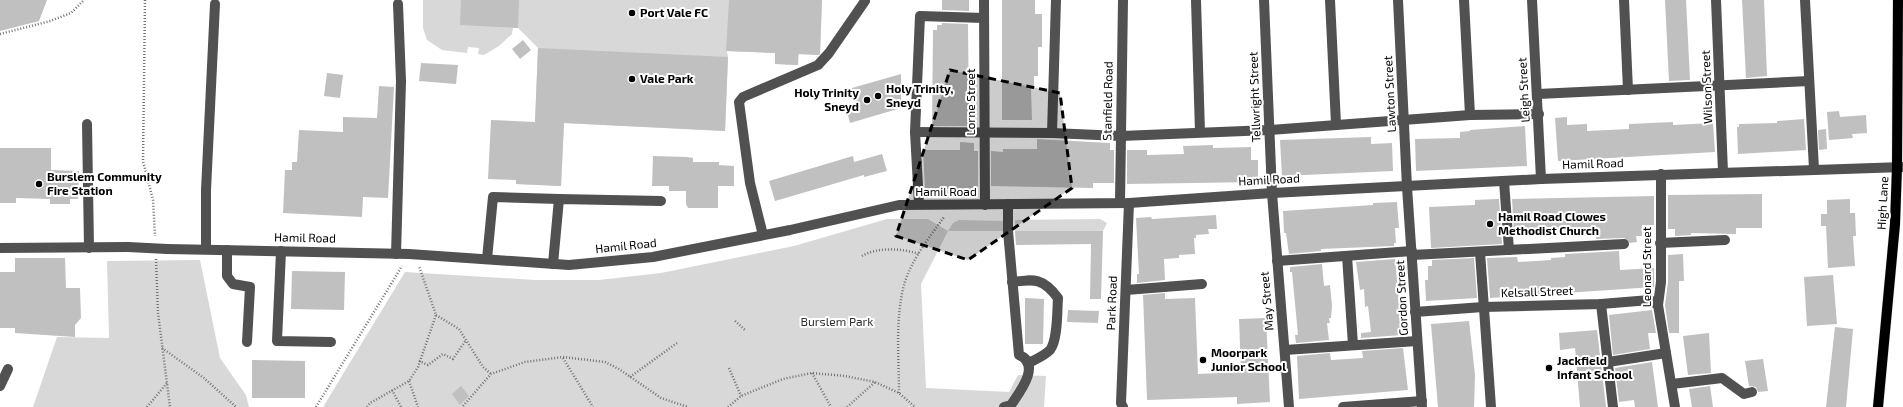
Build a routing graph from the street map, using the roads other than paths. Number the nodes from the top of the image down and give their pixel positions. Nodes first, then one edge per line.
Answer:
1 (984, 0) edge
2 (1056, 0) edge
3 (1123, 0) edge
4 (1196, 0) edge
5 (1264, 0) edge
6 (1330, 0) edge
7 (1398, 0) edge
8 (1464, 0) edge
9 (1532, 0) edge
10 (1624, 0) edge
11 (1716, 0) edge
12 (1805, 0) edge
13 (1898, 0) edge
14 (865, 1) edge
15 (215, 4) dead end
16 (398, 4) dead end
17 (984, 18) junction
18 (1900, 41) edge
19 (1809, 82) junction
20 (1720, 86) junction
21 (1628, 90) junction
22 (1538, 94) junction
23 (1539, 114) junction
24 (1470, 115) junction
25 (1405, 121) junction
26 (87, 124) dead end
27 (1336, 124) junction
28 (1269, 130) junction
29 (915, 132) junction
30 (984, 132) junction
31 (1200, 132) junction
32 (1052, 133) junction
33 (1120, 136) junction
34 (1900, 167) edge
35 (1814, 169) junction
36 (1723, 172) junction
37 (1661, 174) junction
38 (1541, 179) junction
39 (1504, 181) junction
40 (1407, 187) junction
41 (1272, 193) junction
42 (559, 199) junction
43 (662, 201) dead end
44 (1125, 203) junction
45 (919, 204) junction
46 (1008, 204) junction
47 (985, 205) junction
48 (763, 235) junction
49 (1725, 240) dead end
50 (1660, 242) junction
51 (1624, 244) dead end
52 (0, 248) edge
53 (89, 248) junction
54 (206, 249) junction
55 (227, 250) junction
56 (1509, 250) junction
57 (281, 251) junction
58 (1480, 252) junction
59 (1412, 253) junction
60 (396, 254) junction
61 (1347, 256) junction
62 (487, 259) junction
63 (1277, 261) junction
64 (553, 264) junction
65 (1012, 282) junction
66 (1202, 284) dead end
67 (1126, 290) junction
68 (1601, 304) junction
69 (1658, 305) junction
70 (1483, 307) junction
71 (1415, 312) junction
72 (1417, 341) junction
73 (247, 342) dead end
74 (331, 342) dead end
75 (1353, 345) junction
76 (1285, 350) junction
77 (1666, 353) junction
78 (1608, 362) junction
79 (1029, 363) junction
80 (8, 369) dead end
81 (1672, 384) junction
82 (0, 386) edge
83 (1752, 392) dead end
84 (1422, 404) edge
85 (1122, 406) edge
86 (1004, 407) edge
87 (1289, 407) edge
88 (1343, 407) edge
89 (1491, 407) edge
90 (1613, 407) edge
91 (1675, 407) edge
92 (1878, 407) edge

1 - 17 street, Lorne Street
2 - 32 street
3 - 33 street, Stanfield Road
4 - 31 street
5 - 28 street, Tellwright Street
6 - 27 street
7 - 25 street, Lawton Street
8 - 24 street
9 - 22 street, Leigh Street
10 - 21 street
11 - 20 street, Wilson Street
12 - 19 street
13 - 18 main road, High Lane
14 - 48 street
15 - 54 street
16 - 60 street
17 - 29 street
17 - 30 street, Lorne Street
18 - 34 main road, High Lane
19 - 20 street
19 - 35 street
20 - 21 street
20 - 36 street, Wilson Street
21 - 22 street
22 - 23 street, Leigh Street
23 - 24 street
23 - 38 street, Leigh Street
24 - 25 street
25 - 27 street
25 - 40 street, Lawton Street
26 - 53 street
27 - 28 street
28 - 31 street
28 - 41 street, Tellwright Street
29 - 30 street
29 - 45 street
30 - 32 street
30 - 47 street, Lorne Street
31 - 33 street
32 - 33 street
33 - 44 street, Stanfield Road
34 - 35 street, Hamil Road
34 - 92 main road, High Lane
35 - 36 street, Hamil Road
36 - 37 street, Hamil Road
37 - 38 street, Hamil Road
37 - 50 street, Leonard Street
38 - 39 street, Hamil Road
39 - 40 street, Hamil Road
39 - 56 street
40 - 41 street, Hamil Road
40 - 59 street, Gordon Street
41 - 44 street, Hamil Road
41 - 63 street, May Street
42 - 43 street
42 - 62 street
42 - 64 street
44 - 46 street, Hamil Road
44 - 67 street, Park Road
45 - 47 street, Hamil Road
45 - 48 street, Hamil Road
46 - 47 street, Hamil Road
46 - 65 street
48 - 64 street, Hamil Road
49 - 50 street
50 - 69 street, Leonard Street
51 - 56 street
52 - 53 street, Hamil Road
53 - 54 street, Hamil Road, bridge
54 - 55 street, Hamil Road
55 - 57 street, Hamil Road
55 - 73 street
56 - 58 street
57 - 60 street, Hamil Road
57 - 74 street
58 - 59 street
58 - 70 street
59 - 61 street
59 - 71 street, Gordon Street
60 - 62 street, Hamil Road
61 - 63 street
61 - 75 street
62 - 64 street, Hamil Road
63 - 76 street, May Street
65 - 79 street
65 - 79 street
66 - 67 street
67 - 85 street, Park Road
68 - 69 street, Kelsall Street
68 - 70 street, Kelsall Street
68 - 78 street
69 - 77 street, Leonard Street
70 - 71 street, Kelsall Street
70 - 89 street
71 - 72 street, Gordon Street
72 - 75 street
72 - 84 street, Gordon Street
75 - 76 street
76 - 87 street, May Street
77 - 78 street
77 - 81 street, Leonard Street
78 - 90 street
79 - 86 street
80 - 82 street
81 - 83 street
81 - 91 street, Leonard Street
84 - 88 street

